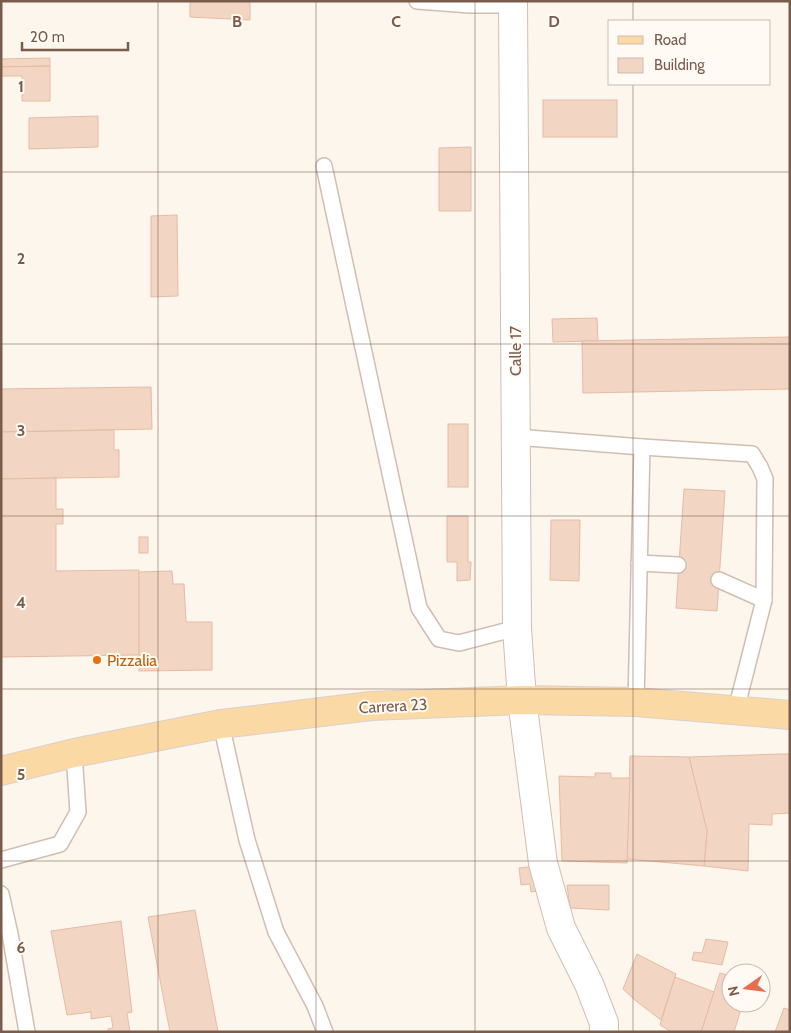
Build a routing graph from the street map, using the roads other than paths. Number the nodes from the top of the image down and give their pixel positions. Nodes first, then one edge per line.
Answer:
1 (417, 1) edge
2 (513, 3) edge
3 (324, 166) dead end
4 (516, 437) junction
5 (642, 447) junction
6 (639, 563) junction
7 (678, 565) dead end
8 (719, 580) dead end
9 (764, 600) junction
10 (517, 628) junction
11 (522, 700) junction
12 (636, 702) junction
13 (744, 711) junction
14 (790, 715) edge
15 (221, 724) junction
16 (74, 752) junction
17 (1, 771) edge
18 (1, 860) edge
19 (1, 894) edge
20 (6, 934) edge
21 (610, 1029) edge
22 (27, 1032) edge
23 (325, 1032) edge

1 - 2 lane
2 - 4 street, Calle 17
3 - 10 lane
4 - 5 lane
4 - 10 street, Calle 17
5 - 6 lane
5 - 9 lane
6 - 7 lane
6 - 12 lane
8 - 9 lane
9 - 13 lane
10 - 11 street, Calle 17
11 - 12 main road, Carrera 23
11 - 15 main road, Carrera 23
11 - 21 street, Calle 17
12 - 13 main road, Carrera 23
13 - 14 main road, Carrera 23
15 - 16 main road, Carrera 23
15 - 23 lane
16 - 17 main road, Carrera 23
16 - 18 lane
19 - 20 lane
20 - 22 lane

